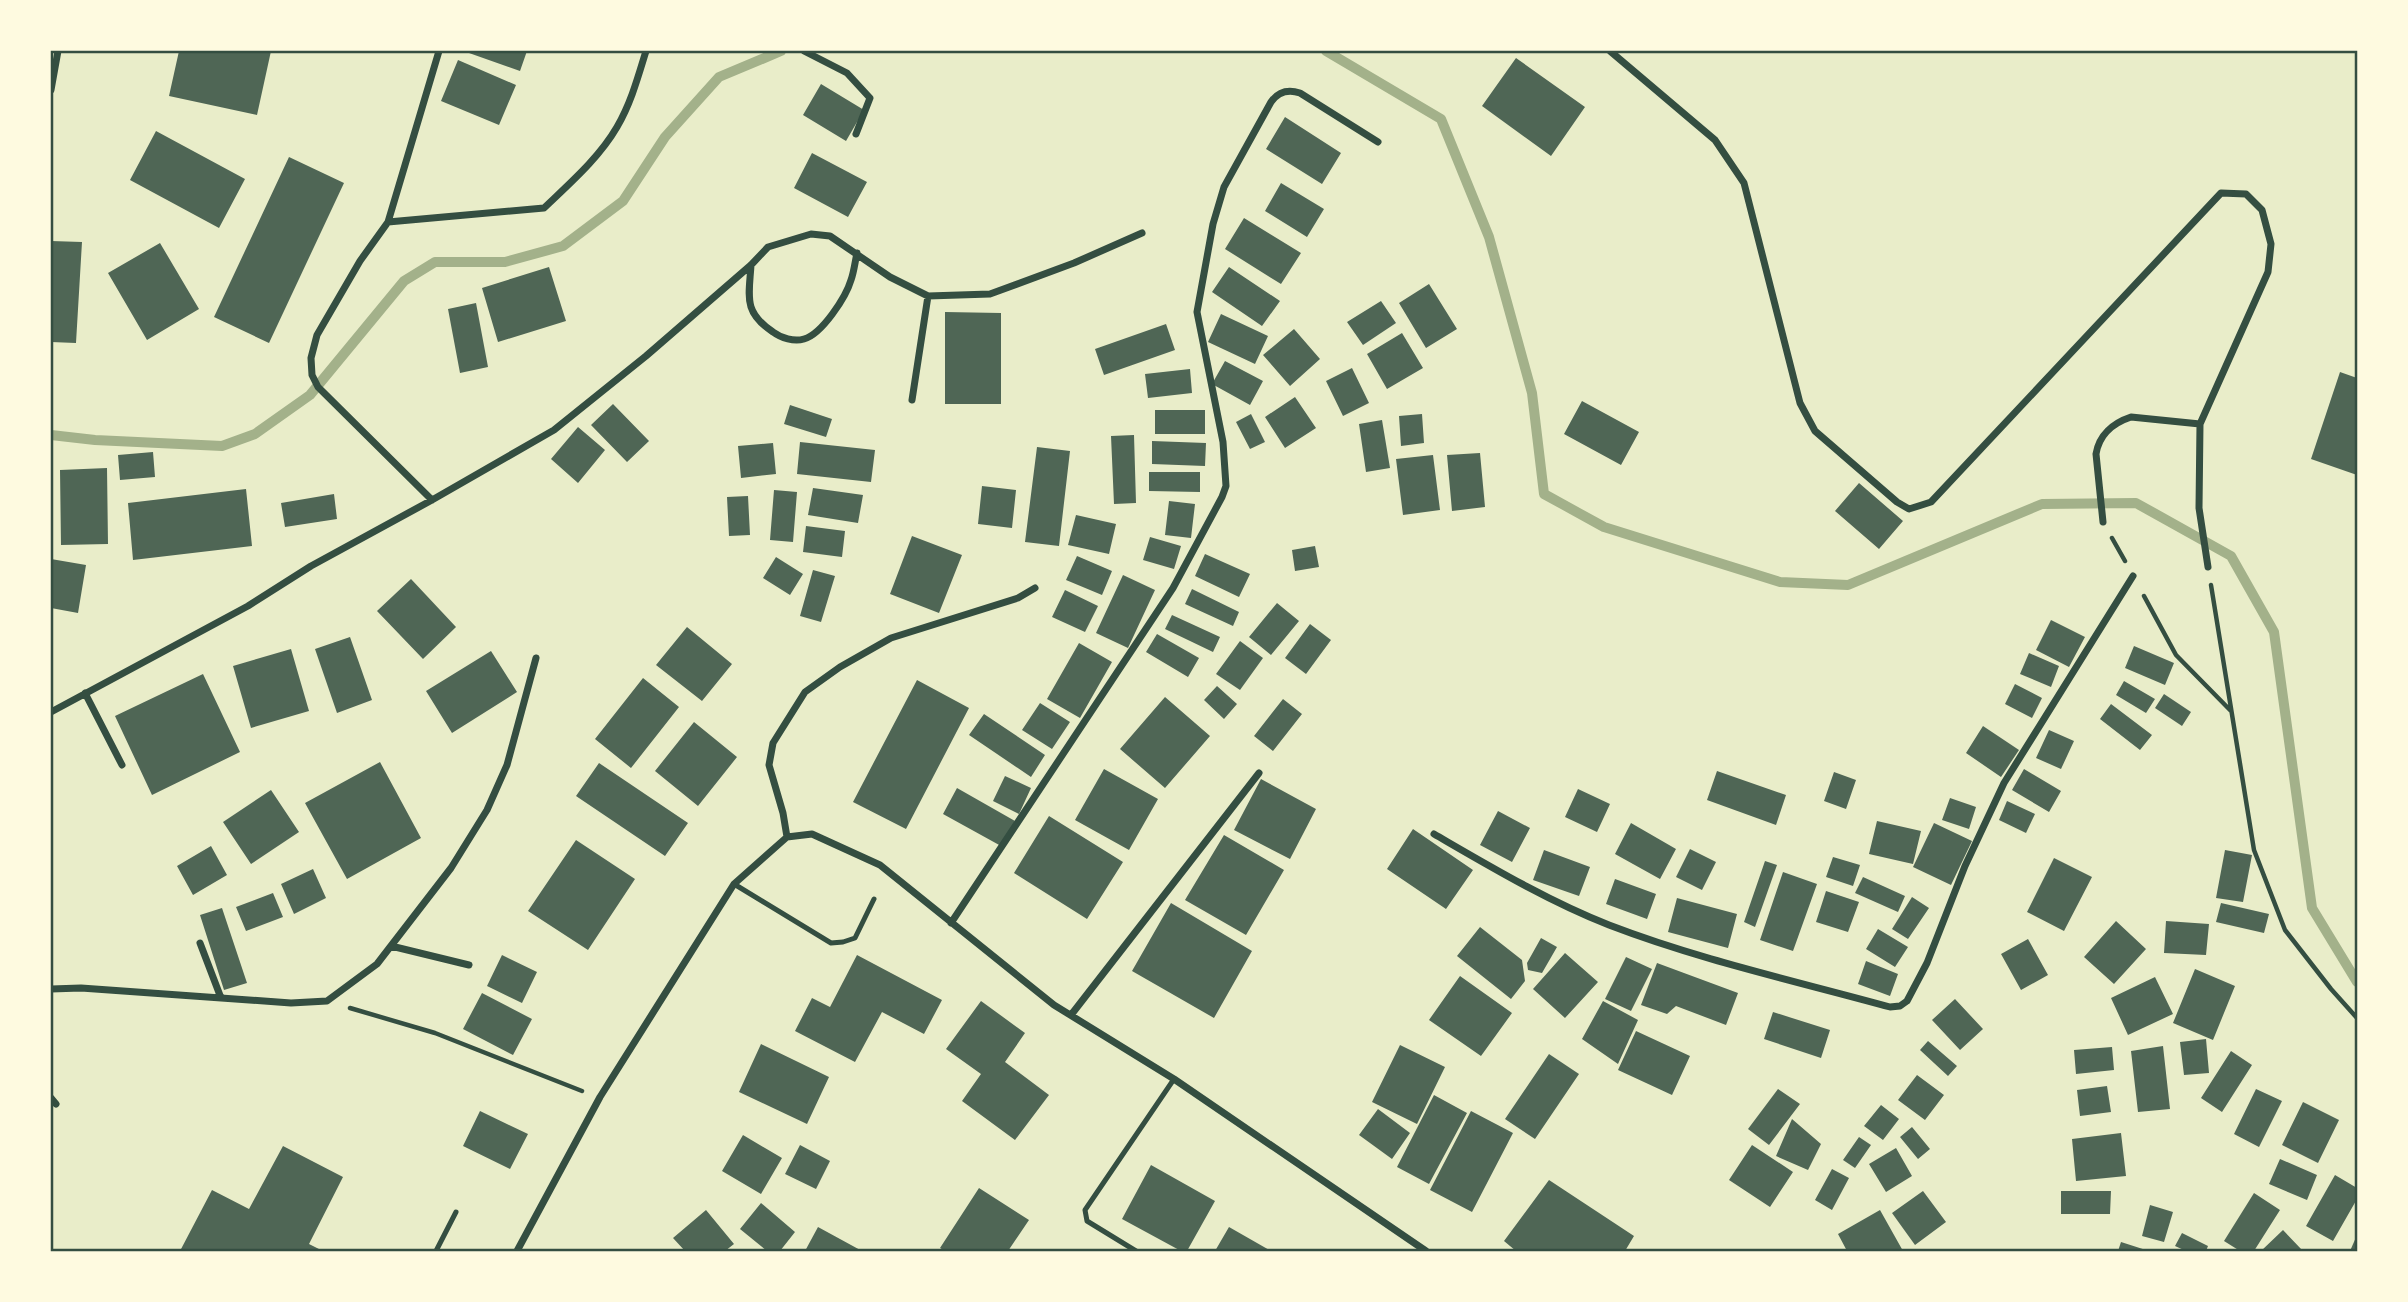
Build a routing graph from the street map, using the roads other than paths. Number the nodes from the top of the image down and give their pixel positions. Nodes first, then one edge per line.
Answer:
1 (58, 51) edge
2 (439, 51) edge
3 (646, 51) edge
4 (804, 51) edge
5 (1610, 51) edge
6 (51, 90) edge
7 (856, 134) dead end
8 (1378, 142) dead end
9 (388, 222) junction
10 (1142, 233) dead end
11 (857, 253) junction
12 (751, 265) junction
13 (928, 296) junction
14 (912, 400) dead end
15 (2200, 424) junction
16 (432, 500) junction
17 (2103, 522) road end
18 (2208, 566) road end
19 (2133, 576) road end
20 (1035, 589) dead end
21 (536, 658) dead end
22 (86, 693) junction
23 (51, 712) edge
24 (122, 765) dead end
25 (1259, 773) dead end
26 (1434, 834) dead end
27 (787, 837) junction
28 (734, 884) junction
29 (874, 899) dead end
30 (951, 923) junction
31 (200, 943) dead end
32 (391, 946) junction
33 (469, 965) dead end
34 (51, 989) edge
35 (221, 998) junction
36 (1071, 1015) junction
37 (1174, 1079) junction
38 (456, 1212) dead end
39 (436, 1251) edge
40 (517, 1251) edge
41 (1136, 1251) edge
42 (1426, 1251) edge

1 - 6 street
2 - 9 street
3 - 9 street
4 - 7 street
5 - 15 street
8 - 30 street
9 - 16 street
10 - 13 street
11 - 12 street
11 - 12 street
11 - 13 street
12 - 16 street
13 - 14 street
15 - 17 street
15 - 18 street
16 - 22 street
19 - 26 street
20 - 27 street
21 - 32 street
22 - 23 street
22 - 24 street
25 - 36 street
27 - 28 street
27 - 30 street
28 - 29 lane
28 - 40 street
30 - 36 street
31 - 35 street
32 - 33 street
32 - 35 street
34 - 35 street
36 - 37 street
37 - 41 lane
37 - 42 street
38 - 39 lane

